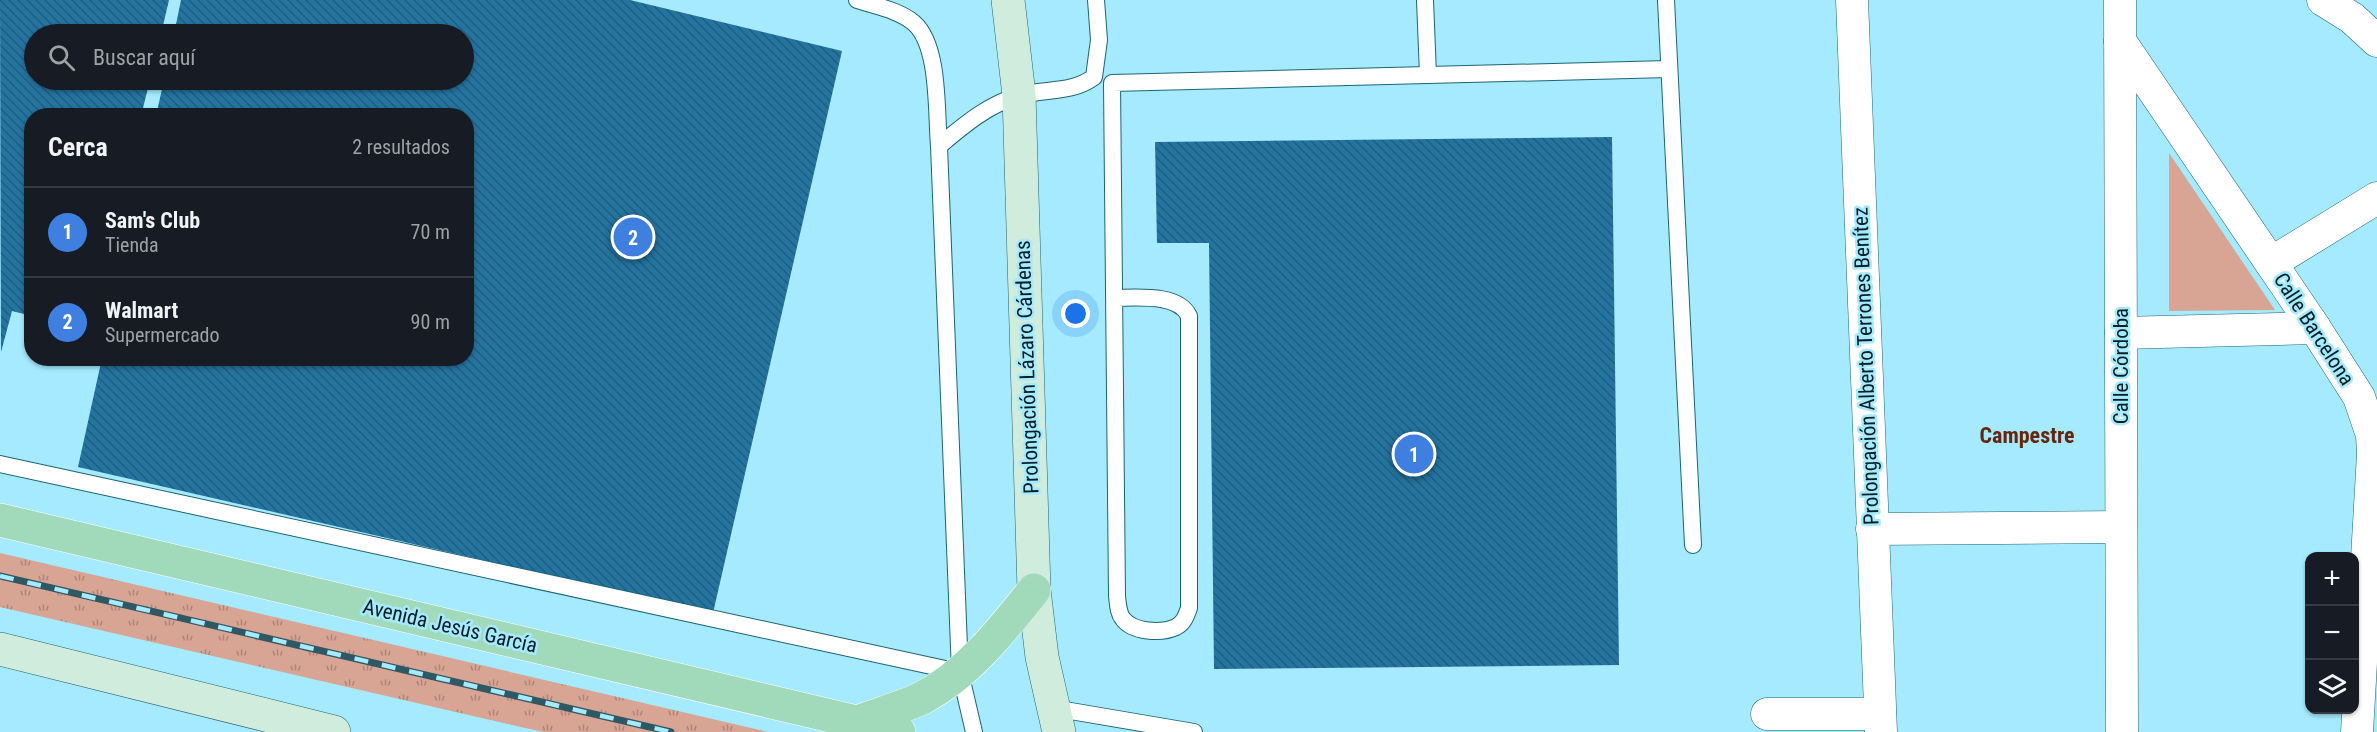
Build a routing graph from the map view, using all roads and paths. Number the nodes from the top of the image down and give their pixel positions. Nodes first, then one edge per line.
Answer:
1 (857, 0) edge
2 (1008, 0) edge
3 (1096, 0) edge
4 (1425, 0) edge
5 (1666, 0) edge
6 (1852, 0) edge
7 (2120, 0) edge
8 (2323, 0) edge
9 (2120, 41) junction
10 (2377, 41) edge
11 (1669, 69) junction
12 (1428, 75) junction
13 (1019, 95) junction
14 (939, 146) junction
15 (2377, 198) edge
16 (2271, 263) junction
17 (1114, 298) junction
18 (2315, 328) junction
19 (2121, 333) junction
20 (0, 464) edge
21 (0, 520) edge
22 (2121, 527) junction
23 (1872, 529) junction
24 (1693, 545) dead end
25 (1034, 590) junction
26 (0, 649) edge
27 (960, 672) junction
28 (1767, 714) dead end
29 (1056, 720) edge
30 (857, 722) junction
31 (1880, 723) edge
32 (334, 732) edge
33 (899, 732) edge
34 (974, 732) edge
35 (1194, 732) edge
36 (2122, 732) edge
37 (2357, 732) edge

1 - 14 lane
2 - 13 main road, Prolongación Lázaro Cárdenas
3 - 13 lane
4 - 12 lane
5 - 11 lane
6 - 23 street, Prolongación Alberto Terrones Benítez
7 - 9 street, Calle Córdoba
8 - 10 street
9 - 16 street, Calle Barcelona
9 - 19 street, Calle Córdoba
11 - 12 lane
11 - 24 lane
12 - 17 lane
13 - 14 lane
13 - 25 main road, Prolongación Lázaro Cárdenas
14 - 27 lane
15 - 16 street
16 - 18 street, Calle Barcelona
17 - 17 lane
18 - 19 street
18 - 37 street, Calle Barcelona
19 - 22 street, Calle Córdoba
20 - 27 lane
21 - 30 main road, Avenida Jesús García
22 - 23 street
22 - 36 street, Calle Córdoba
23 - 31 street, Prolongación Alberto Terrones Benítez
25 - 27 main road
25 - 29 main road, Prolongación Lázaro Cárdenas
26 - 32 main road
27 - 30 main road
27 - 34 lane
28 - 31 street
29 - 35 lane
30 - 33 main road, Avenida Jesús García

